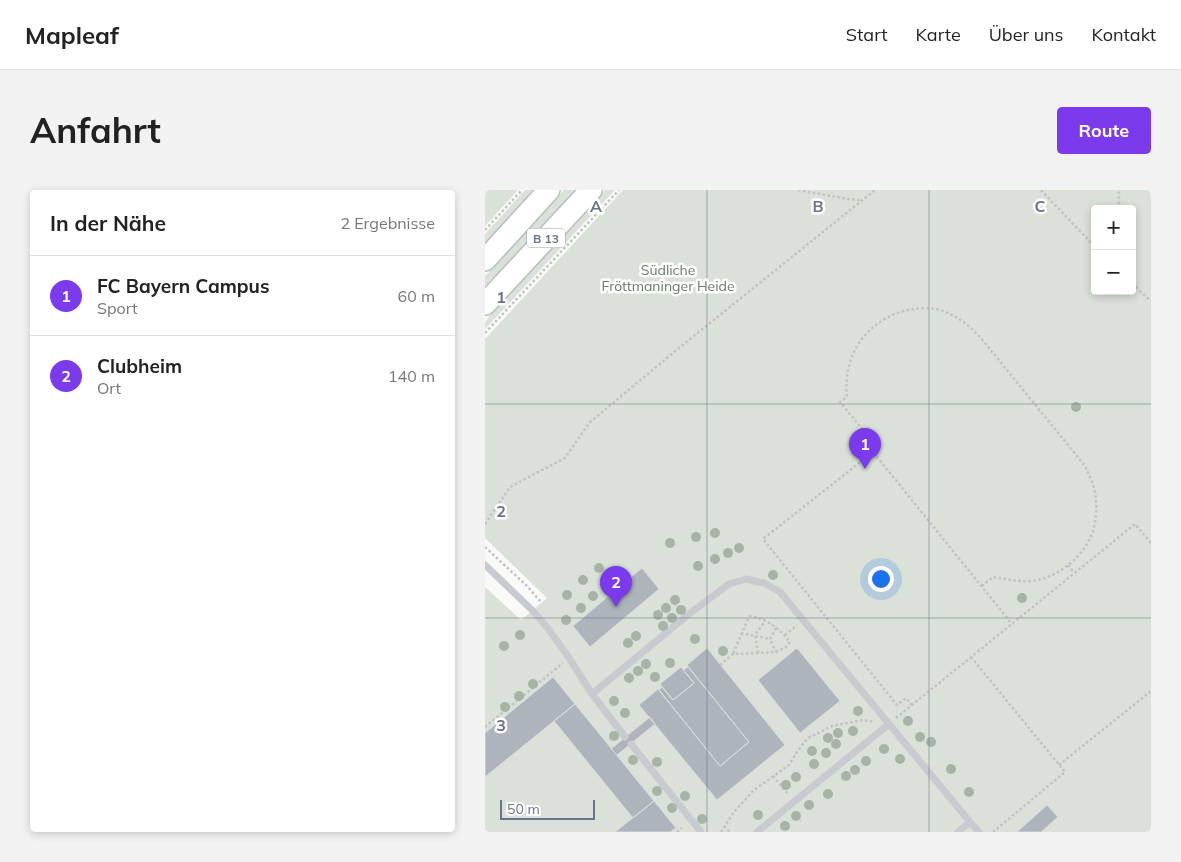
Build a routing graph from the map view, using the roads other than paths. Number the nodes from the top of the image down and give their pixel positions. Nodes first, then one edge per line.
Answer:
1 (549, 190) edge
2 (591, 190) edge
3 (485, 260) edge
4 (485, 304) edge
5 (485, 565) edge
6 (592, 694) junction
7 (889, 724) junction
8 (625, 737) dead end
9 (631, 744) dead end
10 (970, 822) junction
11 (701, 832) edge
12 (757, 832) edge
13 (958, 832) edge
14 (979, 832) edge

1 - 3 main road, B 13
2 - 4 main road, B 13
5 - 6 lane
6 - 7 lane
6 - 8 lane
7 - 10 lane
7 - 12 lane
9 - 11 lane
10 - 13 lane
10 - 14 lane

